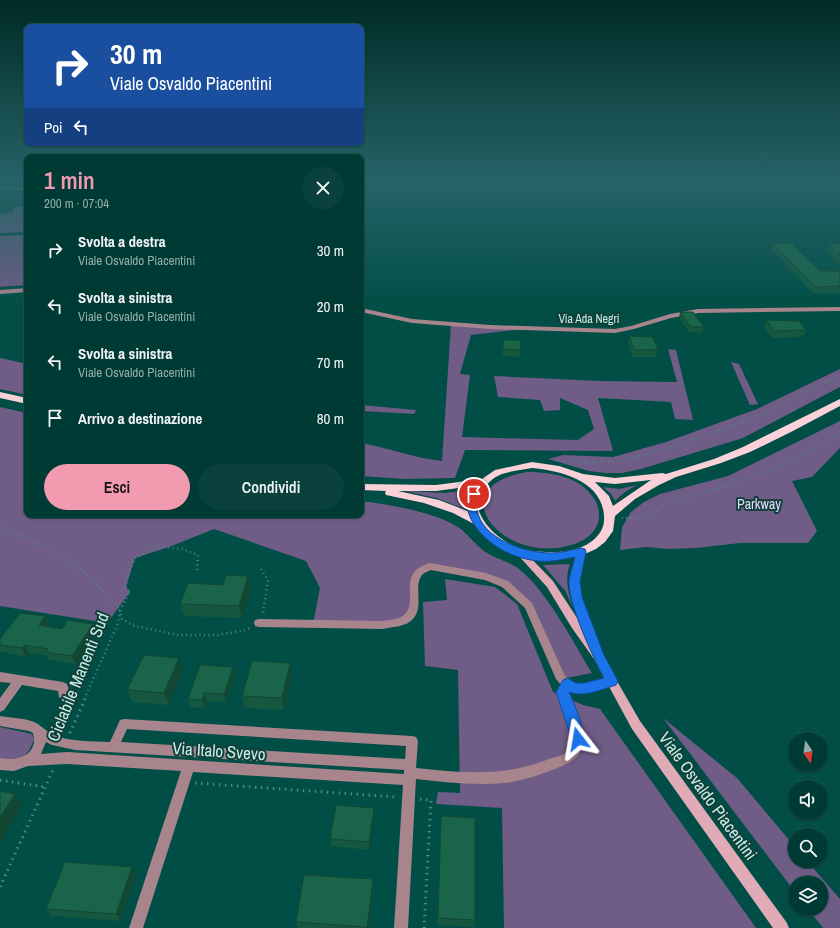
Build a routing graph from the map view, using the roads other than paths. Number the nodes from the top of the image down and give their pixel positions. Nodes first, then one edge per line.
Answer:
1 (24, 290) edge
2 (0, 292) edge
3 (840, 309) edge
4 (364, 311) edge
5 (0, 395) edge
6 (24, 400) edge
7 (840, 402) edge
8 (672, 475) junction
9 (581, 477) junction
10 (482, 482) junction
11 (364, 487) edge
12 (364, 487) edge
13 (610, 516) junction
14 (477, 521) junction
15 (581, 552) junction
16 (522, 554) junction
17 (259, 623) road end
18 (598, 656) junction
19 (0, 677) edge
20 (19, 680) junction
21 (612, 681) junction
22 (567, 683) junction
23 (63, 694) dead end
24 (0, 707) edge
25 (0, 721) edge
26 (40, 733) junction
27 (113, 747) junction
28 (26, 761) junction
29 (0, 764) edge
30 (189, 766) junction
31 (410, 773) junction
32 (136, 928) edge
33 (401, 928) edge
34 (782, 928) edge

1 - 2 street
3 - 4 street, Via Ada Negri
5 - 6 main road
7 - 8 main road
8 - 9 main road
8 - 13 main road
9 - 10 main road, Viale Osvaldo Piacentini
9 - 13 main road, Viale Osvaldo Piacentini
10 - 11 main road, Viale Osvaldo Piacentini
10 - 14 main road, Viale Osvaldo Piacentini
12 - 14 main road, Viale Osvaldo Piacentini
13 - 15 main road, Viale Osvaldo Piacentini
14 - 16 main road, Viale Osvaldo Piacentini
15 - 16 main road, Viale Osvaldo Piacentini
15 - 18 main road, Viale Osvaldo Piacentini
16 - 18 main road, Viale Osvaldo Piacentini
17 - 22 street
18 - 21 main road, Viale Osvaldo Piacentini
19 - 20 street
20 - 23 street
20 - 24 street
21 - 22 street
21 - 34 main road, Viale Osvaldo Piacentini
22 - 31 street
25 - 26 street, Via Italo Svevo
26 - 27 street, Via Italo Svevo
26 - 28 street
27 - 31 street, Via Italo Svevo
27 - 31 street, Via Italo Svevo
28 - 29 street, Via Italo Svevo
28 - 30 street, Via Italo Svevo
30 - 31 street, Via Italo Svevo
30 - 32 street
31 - 33 street, Via Italo Svevo

